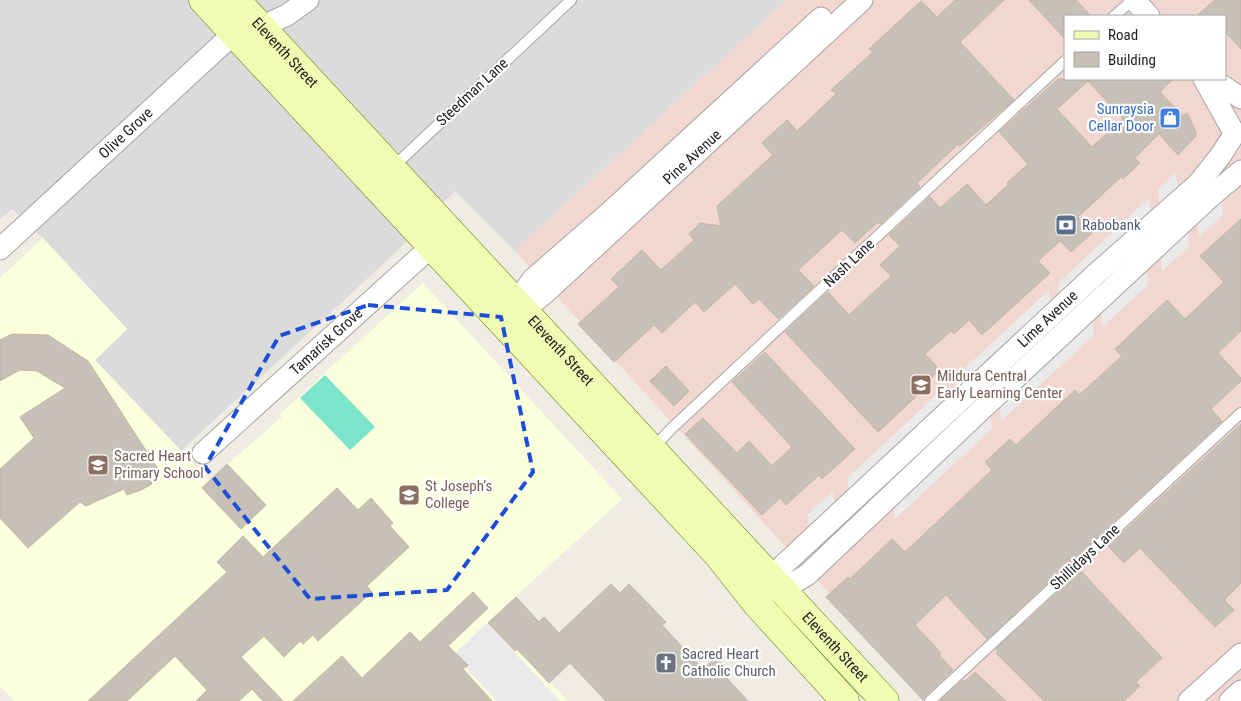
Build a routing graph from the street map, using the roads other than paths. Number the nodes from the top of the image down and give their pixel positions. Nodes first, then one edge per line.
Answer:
1 (203, 0) edge
2 (282, 0) edge
3 (308, 0) edge
4 (571, 0) edge
5 (840, 0) edge
6 (862, 0) edge
7 (1134, 0) edge
8 (1115, 15) edge
9 (1148, 15) edge
10 (246, 19) edge
11 (1064, 62) edge
12 (1205, 80) edge
13 (1214, 80) edge
14 (1241, 98) edge
15 (1236, 128) edge
16 (1241, 156) edge
17 (1241, 171) edge
18 (382, 176) junction
19 (440, 238) junction
20 (0, 249) edge
21 (510, 315) junction
22 (1241, 413) edge
23 (203, 453) dead end
24 (642, 457) junction
25 (776, 584) junction
26 (756, 603) junction
27 (1241, 654) edge
28 (1241, 691) edge
29 (845, 701) edge
30 (885, 701) edge
31 (930, 701) edge
32 (1189, 701) edge
33 (1230, 701) edge

1 - 10 main road, Eleventh Street
2 - 10 street
3 - 10 street
4 - 18 lane, Steedman Lane
5 - 21 street, Pine Avenue
6 - 21 street, Pine Avenue
7 - 8 lane
7 - 9 street
10 - 18 main road, Eleventh Street
10 - 20 street, Olive Grove
11 - 24 lane, Nash Lane
12 - 15 street
13 - 14 street
15 - 16 street
15 - 25 street, Lime Avenue
17 - 25 street, Lime Avenue
18 - 19 main road, Eleventh Street
19 - 21 main road, Eleventh Street
19 - 23 street, Tamarisk Grove
21 - 24 main road, Eleventh Street
22 - 31 lane, Shillidays Lane
24 - 25 main road, Eleventh Street
24 - 26 main road, Eleventh Street
25 - 26 street, Lime Avenue
25 - 30 main road, Eleventh Street
26 - 29 main road, Eleventh Street
27 - 32 street
28 - 33 street

